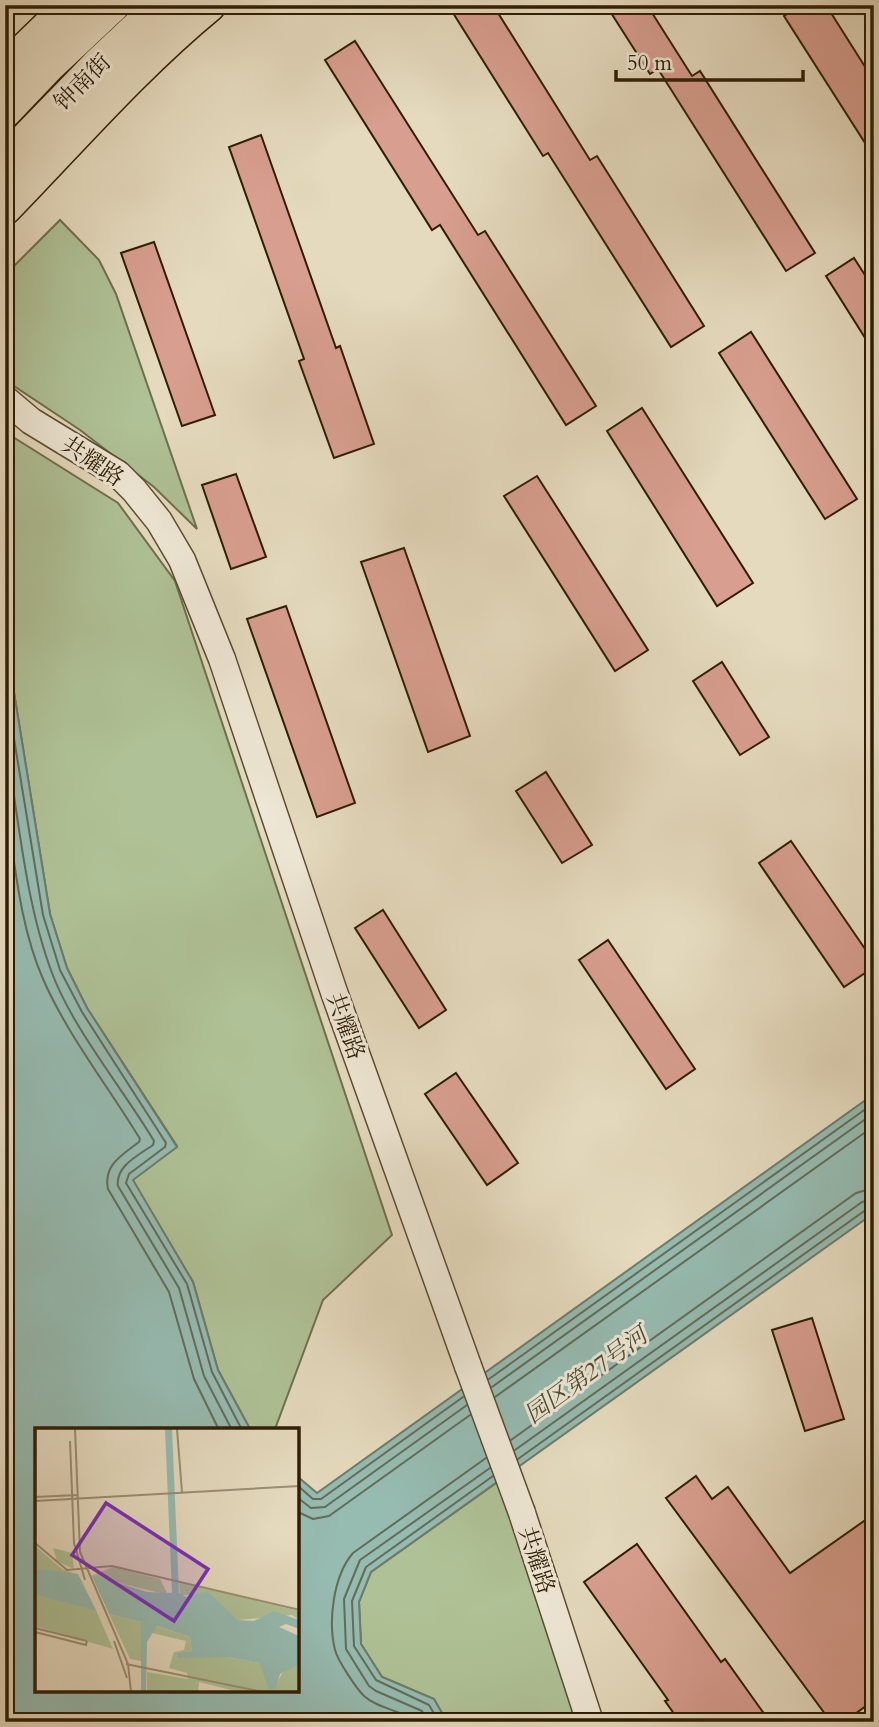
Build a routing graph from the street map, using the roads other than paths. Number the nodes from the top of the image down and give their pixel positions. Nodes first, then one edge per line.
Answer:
1 (71, 5) edge
2 (113, 5) edge
3 (162, 5) edge
4 (209, 5) edge
5 (5, 69) edge
6 (5, 111) edge
7 (5, 161) edge
8 (5, 208) edge
9 (5, 399) edge
10 (590, 1722) edge

1 - 5 main road
2 - 6 main road, 钟南街
3 - 7 main road, 钟南街
4 - 8 main road
9 - 10 street, 共耀路, bridge

